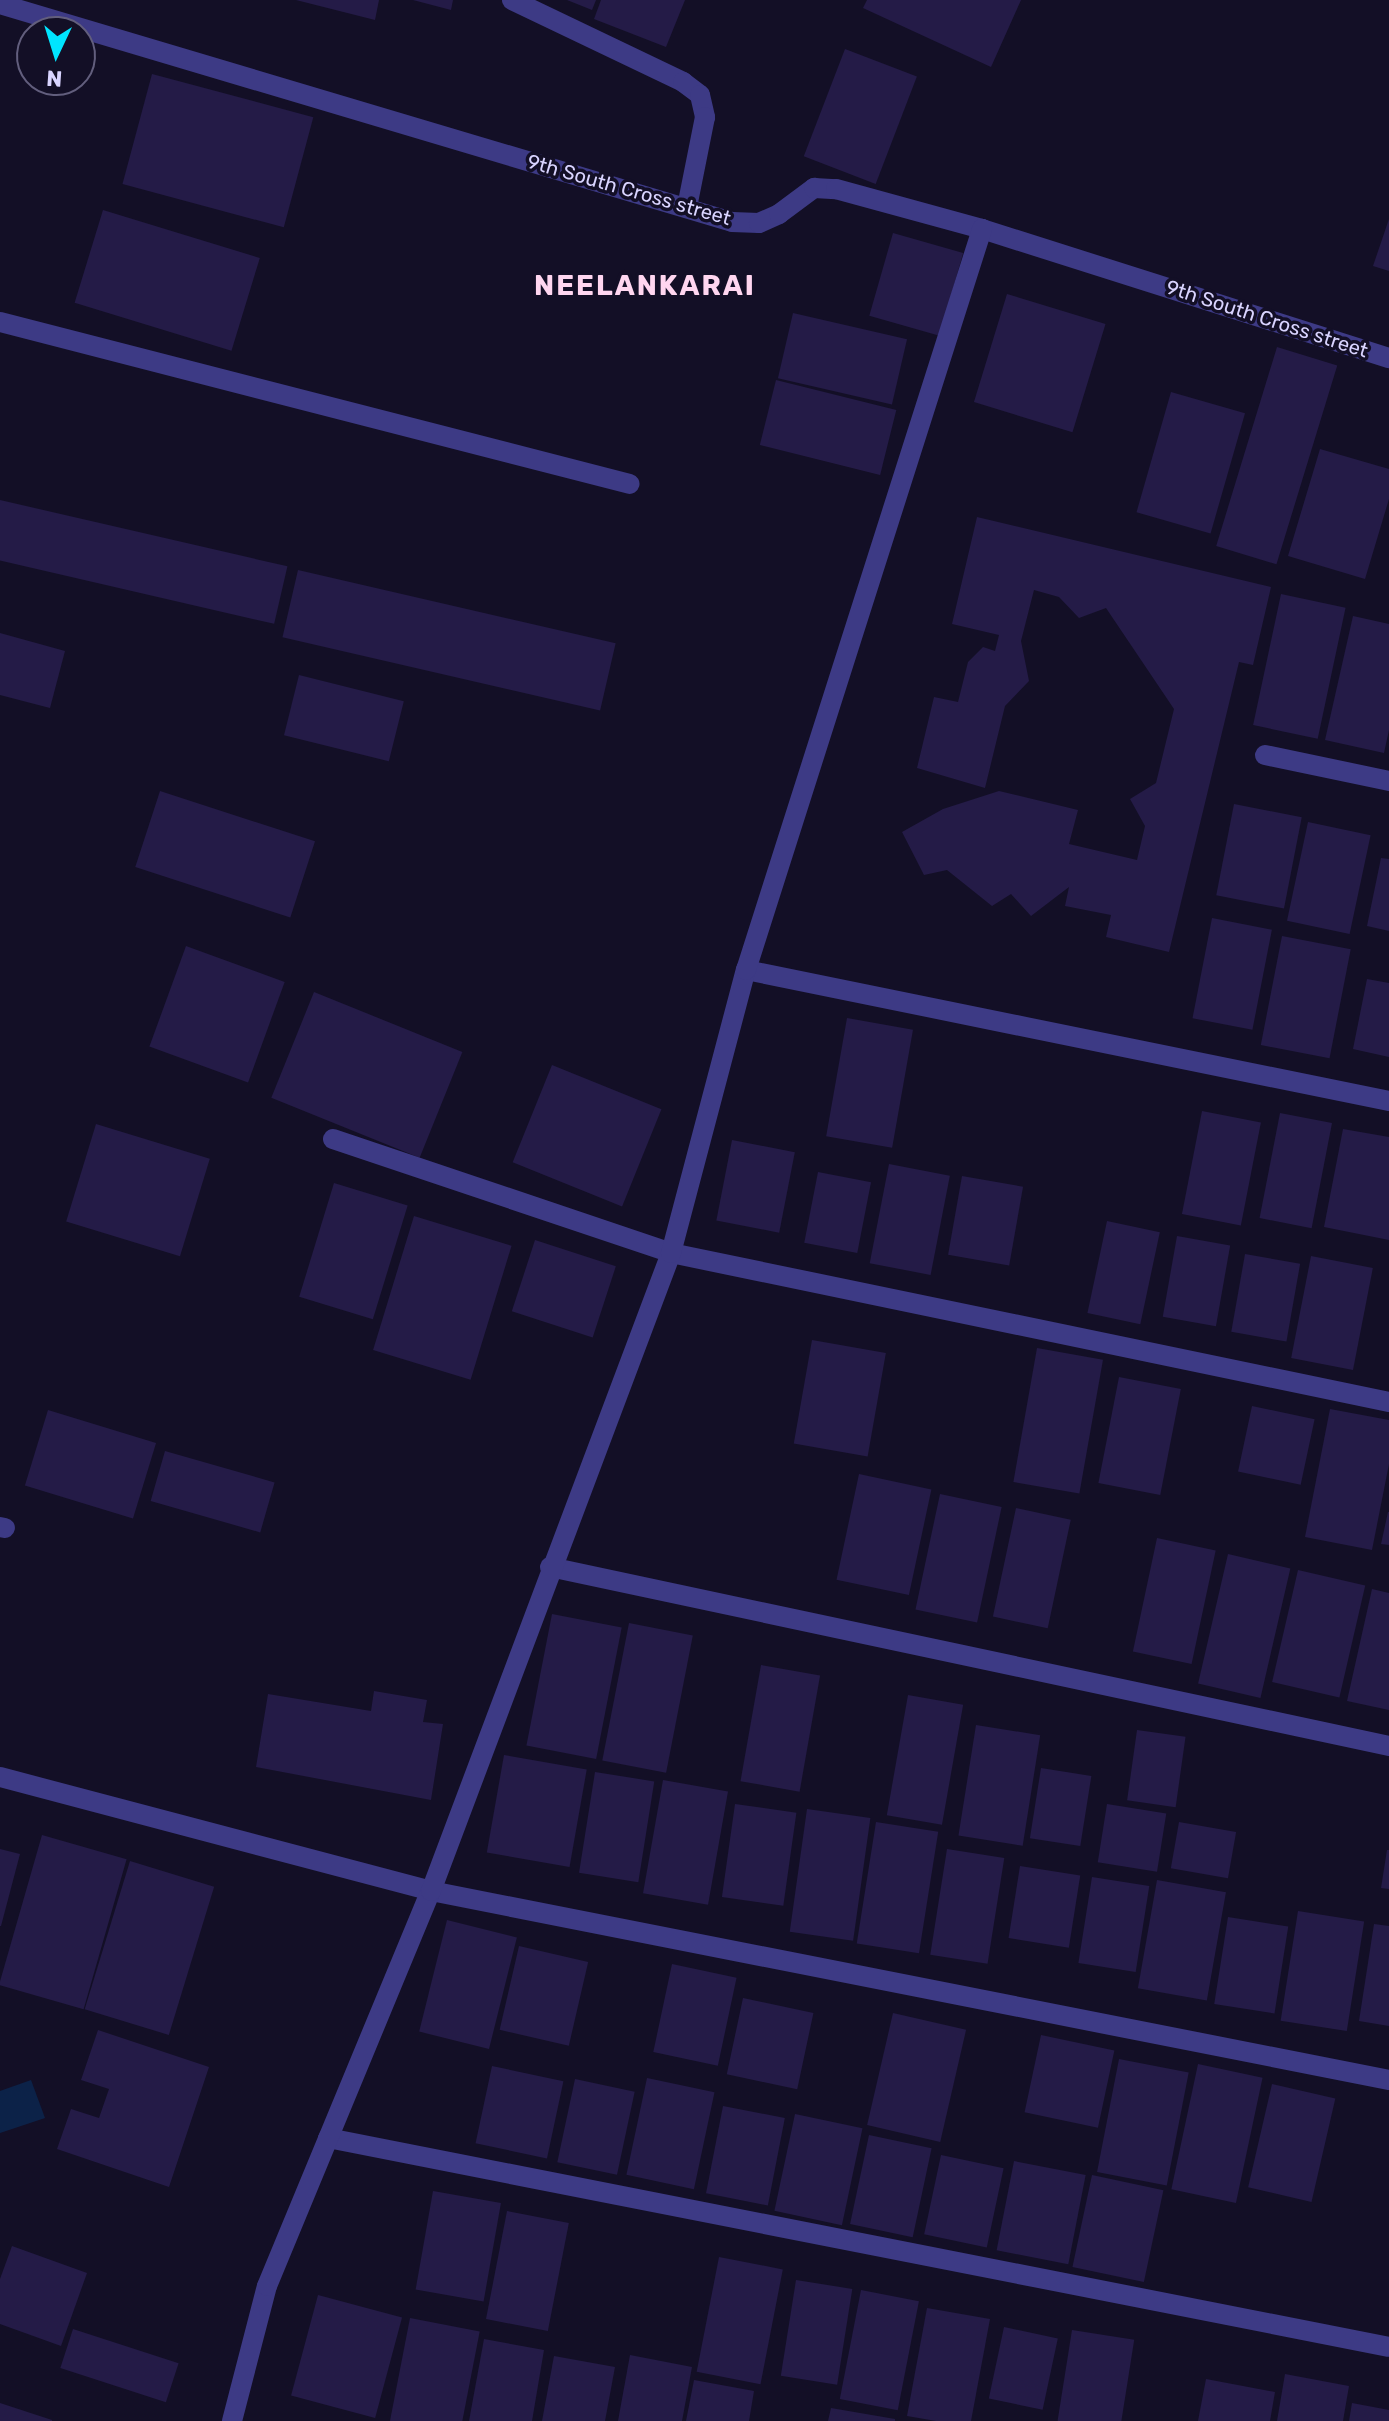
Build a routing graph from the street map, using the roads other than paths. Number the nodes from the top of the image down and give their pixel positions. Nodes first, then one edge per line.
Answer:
1 (512, 0) edge
2 (0, 4) edge
3 (687, 207) junction
4 (982, 229) junction
5 (0, 322) edge
6 (1389, 358) edge
7 (630, 484) dead end
8 (1265, 755) dead end
9 (1389, 781) edge
10 (746, 970) junction
11 (1389, 1101) edge
12 (333, 1139) dead end
13 (671, 1253) junction
14 (1389, 1402) edge
15 (550, 1567) junction
16 (1389, 1746) edge
17 (0, 1777) edge
18 (431, 1891) junction
19 (1389, 2080) edge
20 (328, 2138) junction
21 (1389, 2347) edge
22 (237, 2420) edge

1 - 3 street
2 - 3 street, 9th South Cross street
3 - 4 street, 9th South Cross street
4 - 6 street, 9th South Cross street
4 - 10 street
5 - 7 street
8 - 9 street
10 - 11 street
10 - 13 street
12 - 13 street
13 - 14 street
13 - 15 street
15 - 16 street
15 - 18 street
17 - 18 street
18 - 19 street
18 - 20 street
20 - 21 street
20 - 22 street

